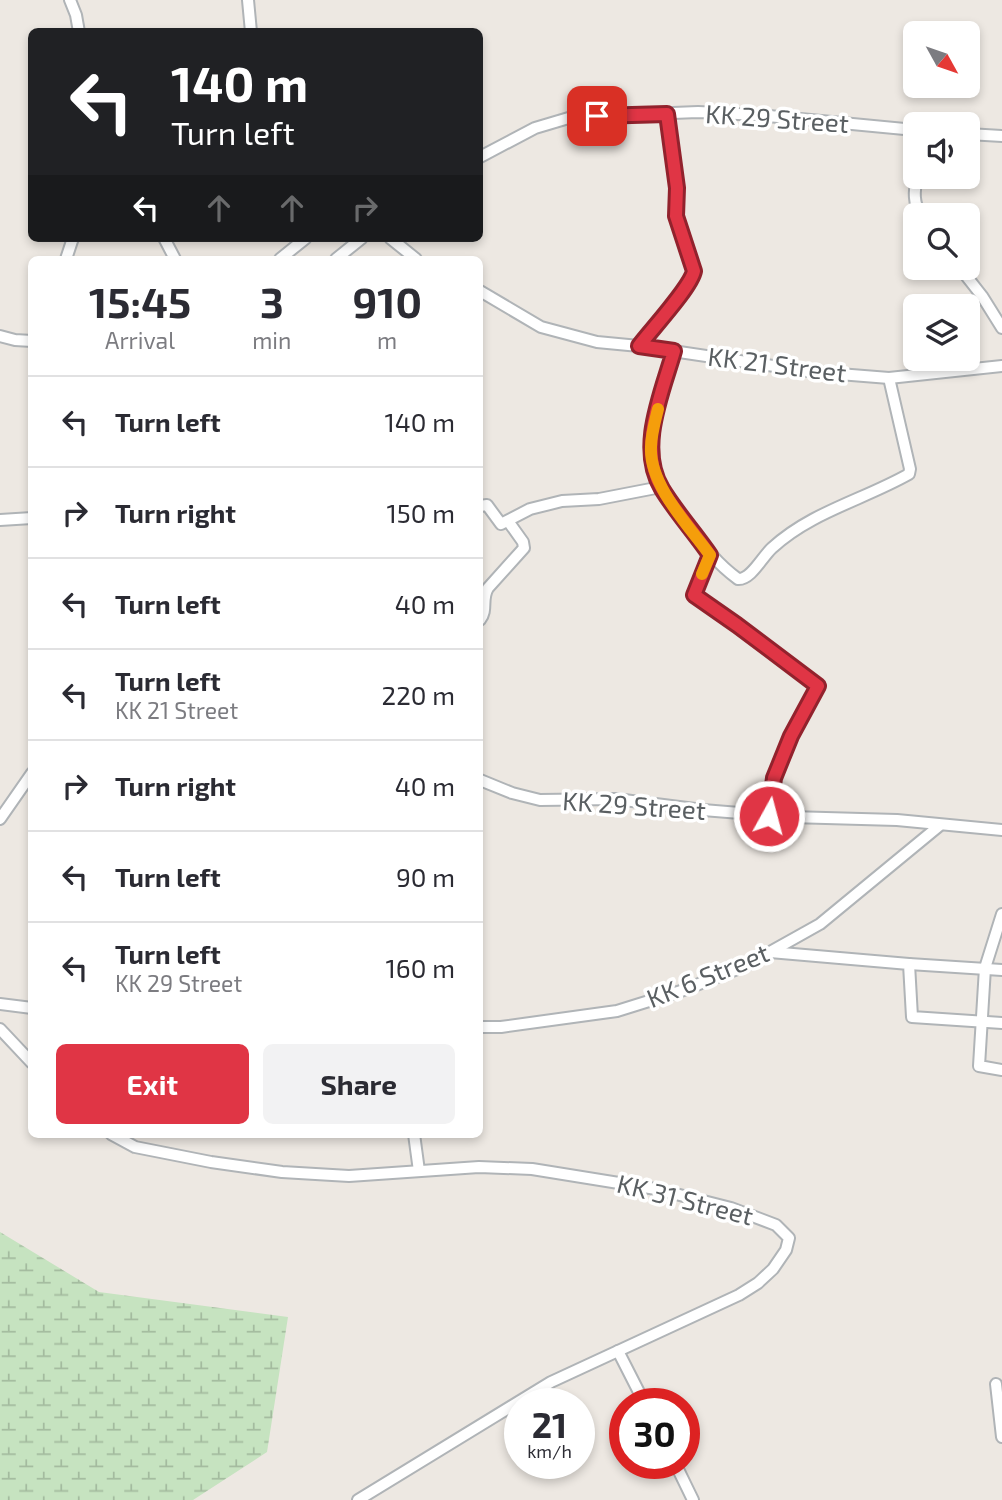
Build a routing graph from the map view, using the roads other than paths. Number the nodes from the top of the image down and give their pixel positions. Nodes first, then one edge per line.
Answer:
1 (70, 0) edge
2 (248, 0) edge
3 (78, 28) edge
4 (251, 28) edge
5 (667, 114) junction
6 (903, 129) edge
7 (980, 135) edge
8 (1002, 136) edge
9 (483, 155) edge
10 (301, 242) edge
11 (357, 242) edge
12 (395, 242) edge
13 (284, 256) edge
14 (341, 256) edge
15 (412, 256) edge
16 (969, 280) edge
17 (483, 293) edge
18 (1002, 328) edge
19 (0, 336) edge
20 (28, 340) edge
21 (639, 346) junction
22 (674, 351) junction
23 (1002, 366) edge
24 (890, 378) junction
25 (661, 487) junction
26 (483, 506) edge
27 (28, 518) edge
28 (0, 520) edge
29 (508, 521) junction
30 (710, 555) junction
31 (483, 614) edge
32 (28, 780) edge
33 (483, 781) edge
34 (769, 816) junction
35 (0, 819) edge
36 (939, 826) junction
37 (1002, 830) edge
38 (1002, 914) edge
39 (770, 952) junction
40 (909, 964) junction
41 (985, 968) junction
42 (1002, 970) edge
43 (0, 1004) edge
44 (28, 1008) edge
45 (981, 1021) junction
46 (1002, 1023) edge
47 (483, 1027) edge
48 (0, 1029) edge
49 (28, 1059) edge
50 (1002, 1070) edge
51 (118, 1138) edge
52 (415, 1138) edge
53 (419, 1171) junction
54 (618, 1351) junction
55 (996, 1384) dead end
56 (637, 1388) edge
57 (1002, 1437) edge
58 (683, 1479) edge
59 (358, 1500) edge
60 (693, 1500) edge

1 - 3 street
2 - 4 street
5 - 6 street, KK 29 Street
5 - 9 street, KK 29 Street
5 - 21 street
7 - 8 street
10 - 13 street
11 - 14 street
12 - 15 street
16 - 18 street
17 - 21 street, KK 21 Street
19 - 20 street
21 - 22 street, KK 21 Street
22 - 24 street, KK 21 Street
22 - 25 street
23 - 24 street, KK 21 Street
24 - 30 street
25 - 29 street
25 - 30 street
26 - 29 street
27 - 28 street
29 - 31 street
30 - 34 street
32 - 35 street
33 - 34 street, KK 29 Street
34 - 36 street, KK 29 Street
36 - 37 street, KK 29 Street
36 - 39 street, KK 6 Street
38 - 41 street
39 - 40 street
39 - 47 street, KK 6 Street
40 - 41 street
40 - 45 street
41 - 42 street
41 - 45 street
43 - 44 street
45 - 46 street
45 - 50 street
48 - 49 street
51 - 53 street, KK 31 Street
52 - 53 street
53 - 54 street, KK 31 Street
54 - 56 street
54 - 59 street, KK 31 Street
55 - 57 street
58 - 60 street

